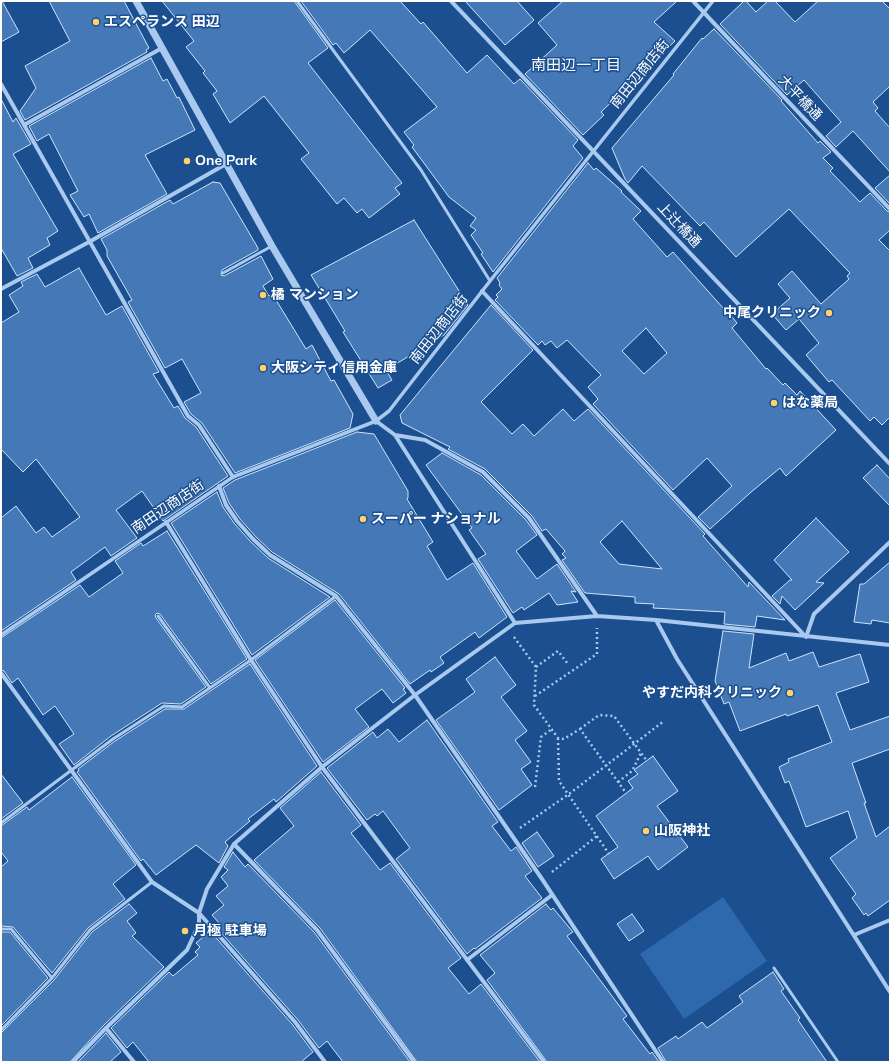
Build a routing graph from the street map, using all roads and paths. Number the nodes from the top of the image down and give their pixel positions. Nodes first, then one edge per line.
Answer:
1 (136, 1) edge
2 (297, 1) edge
3 (450, 1) edge
4 (693, 1) edge
5 (713, 1) edge
6 (704, 12) junction
7 (162, 48) junction
8 (1, 84) edge
9 (24, 126) junction
10 (594, 150) junction
11 (226, 164) junction
12 (890, 209) edge
13 (89, 242) junction
14 (272, 246) junction
15 (223, 273) dead end
16 (490, 281) junction
17 (1, 289) edge
18 (482, 291) junction
19 (376, 421) junction
20 (395, 435) junction
21 (890, 464) edge
22 (233, 477) junction
23 (219, 486) junction
24 (166, 522) junction
25 (890, 542) edge
26 (336, 596) junction
27 (158, 616) dead end
28 (596, 616) junction
29 (656, 620) junction
30 (515, 623) junction
31 (508, 629) junction
32 (1, 635) edge
33 (806, 637) junction
34 (890, 645) edge
35 (251, 660) junction
36 (568, 664) dead end
37 (536, 667) junction
38 (1, 673) edge
39 (210, 688) junction
40 (415, 695) junction
41 (534, 696) junction
42 (664, 721) dead end
43 (552, 729) junction
44 (580, 729) junction
45 (558, 738) junction
46 (634, 743) junction
47 (641, 753) junction
48 (647, 760) dead end
49 (607, 766) junction
50 (322, 767) junction
51 (72, 770) junction
52 (618, 782) junction
53 (535, 787) dead end
54 (626, 793) dead end
55 (569, 794) junction
56 (1, 823) edge
57 (511, 834) junction
58 (597, 836) junction
59 (234, 844) junction
60 (609, 854) dead end
61 (542, 880) junction
62 (152, 882) junction
63 (552, 895) junction
64 (199, 914) junction
65 (890, 920) edge
66 (1, 929) edge
67 (854, 934) junction
68 (467, 960) junction
69 (774, 968) dead end
70 (52, 978) junction
71 (890, 992) edge
72 (106, 1028) junction
73 (1, 1030) edge
74 (73, 1062) edge
75 (134, 1062) edge
76 (325, 1062) edge
77 (414, 1062) edge
78 (544, 1062) edge
79 (664, 1062) edge
80 (838, 1062) edge

1 - 7 street
2 - 16 lane
3 - 10 street, 上辻橋通
4 - 6 street, 大平橋通
5 - 6 street, 南田辺商店街
6 - 10 street, 南田辺商店街
6 - 12 street, 大平橋通
7 - 9 street
7 - 11 street
8 - 9 street
9 - 13 street
10 - 16 street, 南田辺商店街
10 - 21 street, 上辻橋通
11 - 13 street
11 - 14 street
13 - 17 street
13 - 22 street
14 - 15 lane
14 - 19 street
16 - 18 street, 南田辺商店街
18 - 19 street, 南田辺商店街
18 - 33 street
19 - 20 street
19 - 22 street, 南田辺商店街
20 - 28 street
20 - 30 street
22 - 23 street, 南田辺商店街
23 - 24 street, 南田辺商店街
23 - 26 street
24 - 32 street, 南田辺商店街
24 - 35 street
25 - 33 street
26 - 35 lane
26 - 40 street
27 - 39 lane
28 - 29 street
28 - 30 street
28 - 41 path
29 - 33 street
29 - 67 street
30 - 31 street
31 - 37 path
31 - 40 street
33 - 34 street
35 - 39 lane
35 - 50 street
36 - 37 path
37 - 41 path
38 - 51 street
39 - 51 lane
40 - 50 street
40 - 57 street
41 - 43 path
42 - 46 path
43 - 45 path
43 - 53 path
44 - 45 path
44 - 46 path
44 - 49 path
45 - 55 path
46 - 47 path
46 - 49 path
47 - 48 path
47 - 52 path
49 - 52 path
49 - 55 path
50 - 59 street
50 - 68 street
51 - 56 lane
51 - 62 street
52 - 54 path
55 - 57 path
55 - 58 path
57 - 61 street
58 - 60 path
58 - 61 path
59 - 64 street
59 - 77 street
61 - 63 street
62 - 64 street
62 - 70 lane
63 - 68 street
63 - 79 street
64 - 72 street
64 - 76 street
65 - 67 street
66 - 70 lane
67 - 71 street
68 - 78 street
69 - 80 lane
70 - 73 lane
72 - 74 street
72 - 75 street

